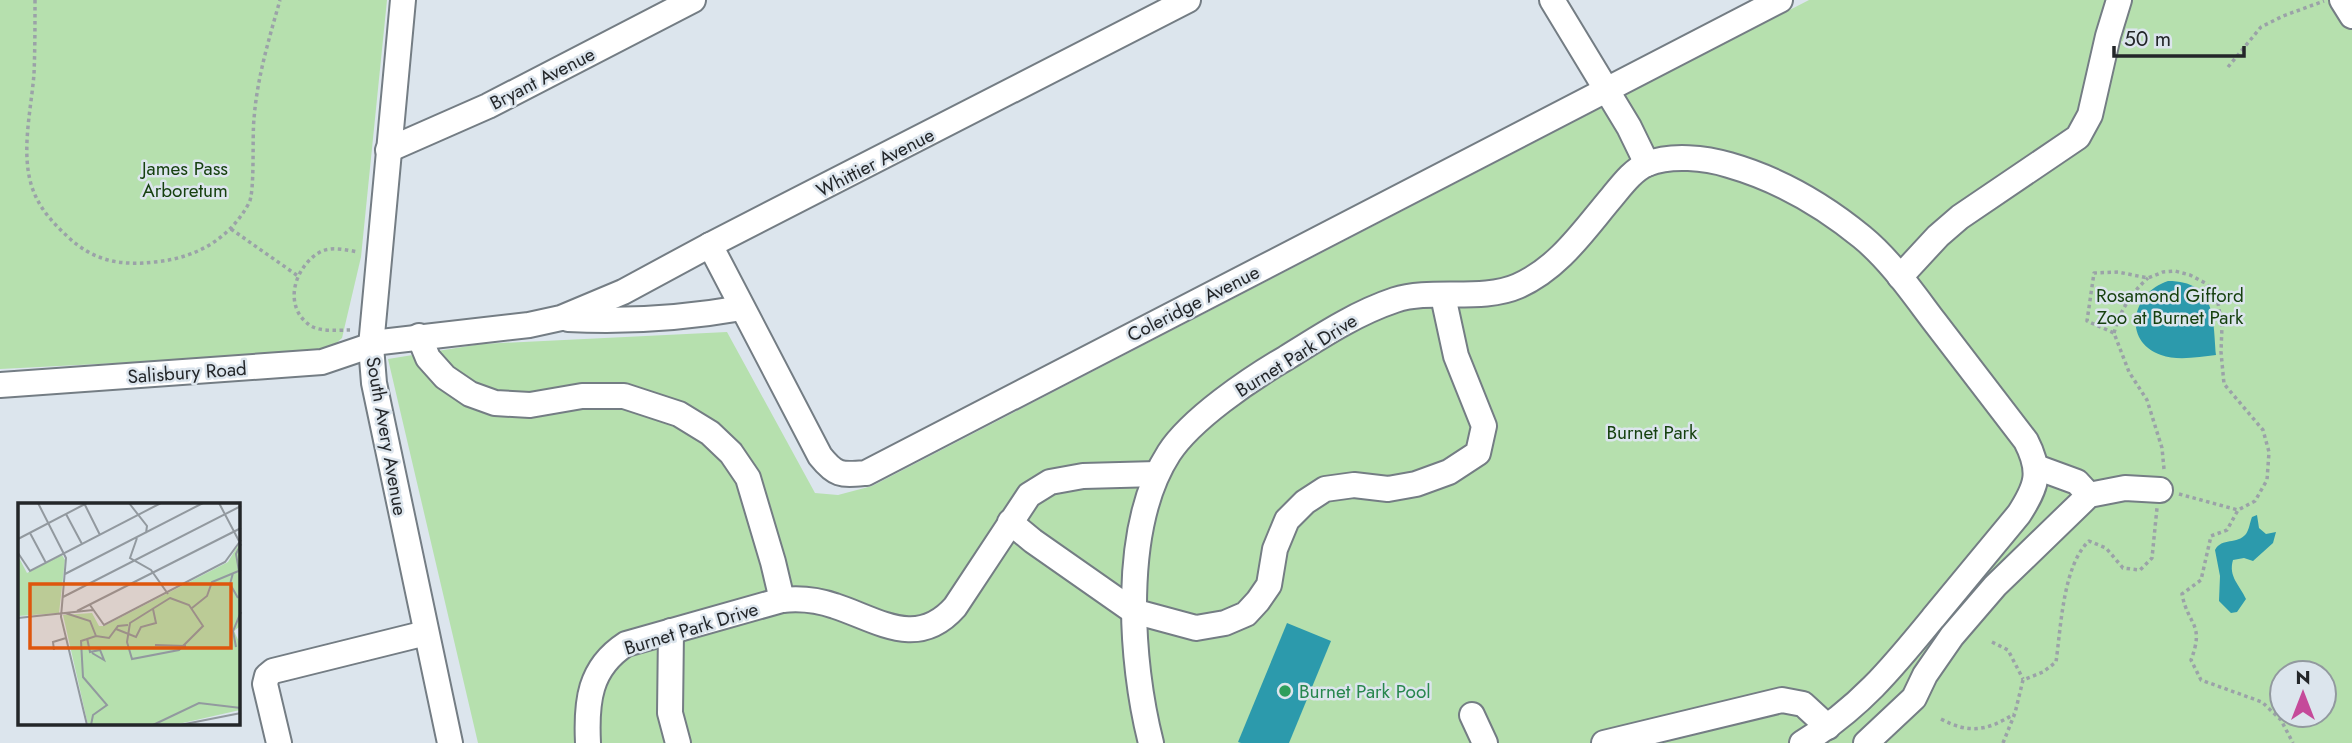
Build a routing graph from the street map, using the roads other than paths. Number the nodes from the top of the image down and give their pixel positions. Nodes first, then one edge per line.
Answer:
1 (403, 0) edge
2 (693, 0) edge
3 (1188, 0) edge
4 (1552, 0) edge
5 (1780, 0) edge
6 (2119, 0) edge
7 (2342, 0) edge
8 (2352, 16) edge
9 (1607, 89) junction
10 (388, 150) junction
11 (1647, 164) junction
12 (710, 245) junction
13 (1900, 277) junction
14 (1443, 296) junction
15 (742, 308) junction
16 (561, 318) junction
17 (419, 336) junction
18 (371, 338) junction
19 (0, 385) edge
20 (2036, 467) junction
21 (1157, 474) junction
22 (2160, 490) road end
23 (2089, 495) junction
24 (1010, 522) junction
25 (782, 600) junction
26 (1133, 611) junction
27 (671, 631) junction
28 (426, 633) junction
29 (1472, 715) dead end
30 (1828, 727) junction
31 (279, 743) edge
32 (450, 743) edge
33 (588, 743) edge
34 (678, 743) edge
35 (1151, 743) edge
36 (1485, 743) edge
37 (1604, 743) edge
38 (1802, 743) edge
39 (1866, 743) edge

1 - 10 street, South Avery Avenue
2 - 10 street, Bryant Avenue
3 - 12 street, Whittier Avenue
4 - 9 street
5 - 9 street, Coleridge Avenue
6 - 13 street
7 - 8 street
9 - 11 street
9 - 15 street, Coleridge Avenue
10 - 18 street, South Avery Avenue
11 - 13 street
11 - 14 street, Burnet Park Drive
12 - 15 street, Coleridge Avenue
12 - 16 street, Whittier Avenue
13 - 20 street
14 - 21 street, Burnet Park Drive
14 - 26 street
15 - 16 street, Whittier Avenue
16 - 17 street, Whittier Avenue
17 - 18 street, Whittier Avenue
17 - 25 street, Burnet Park Drive
18 - 19 street, Salisbury Road
18 - 28 street, South Avery Avenue
20 - 23 street
20 - 30 street
21 - 24 street, Burnet Park Drive
21 - 26 street, Burnet Park Drive
22 - 23 street
23 - 39 street
24 - 25 street, Burnet Park Drive
24 - 26 street
25 - 27 street, Burnet Park Drive
26 - 35 street, Burnet Park Drive
27 - 33 street, Burnet Park Drive
27 - 34 street
28 - 31 street
28 - 32 street, South Avery Avenue
29 - 36 street
30 - 37 street
30 - 38 street

